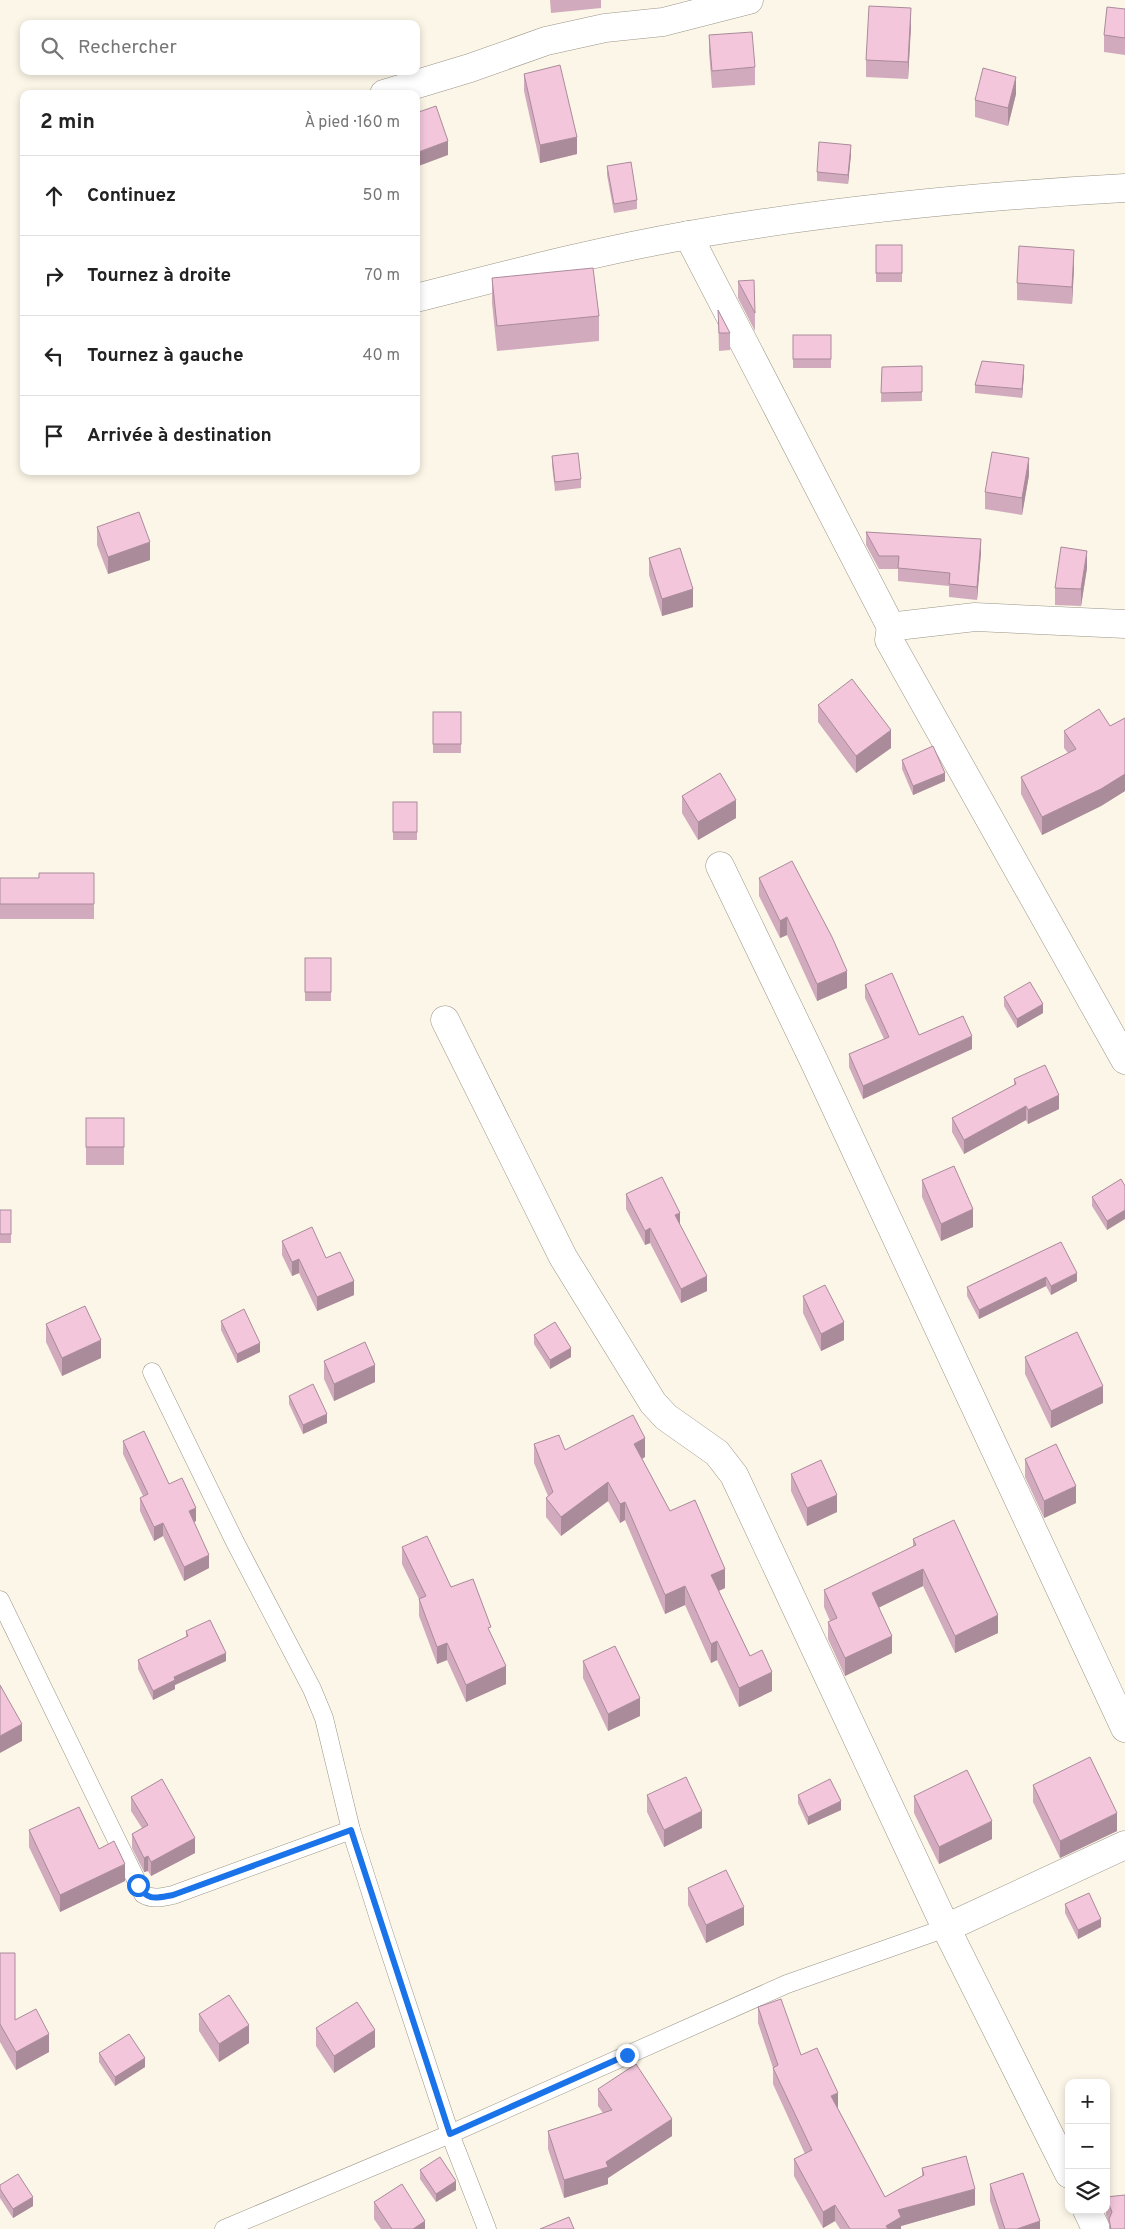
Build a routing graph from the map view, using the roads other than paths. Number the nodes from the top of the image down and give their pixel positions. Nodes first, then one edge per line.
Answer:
1 (749, 0) edge
2 (397, 90) edge
3 (1125, 188) edge
4 (688, 235) junction
5 (420, 297) edge
6 (1125, 624) edge
7 (891, 627) junction
8 (720, 866) dead end
9 (445, 1020) dead end
10 (1125, 1060) edge
11 (152, 1372) dead end
12 (0, 1600) edge
13 (1125, 1728) edge
14 (351, 1830) junction
15 (1125, 1845) edge
16 (946, 1928) junction
17 (450, 2134) junction
18 (1066, 2169) edge
19 (1089, 2214) edge
20 (224, 2229) edge
21 (487, 2229) edge
22 (1096, 2229) edge

1 - 2 street
3 - 4 street
4 - 5 street
4 - 7 street
6 - 7 street
7 - 10 street
8 - 13 street
9 - 16 street
11 - 14 lane
12 - 14 lane
14 - 17 lane
15 - 16 street
16 - 17 lane
16 - 18 street
17 - 20 lane
17 - 21 lane
19 - 22 street

